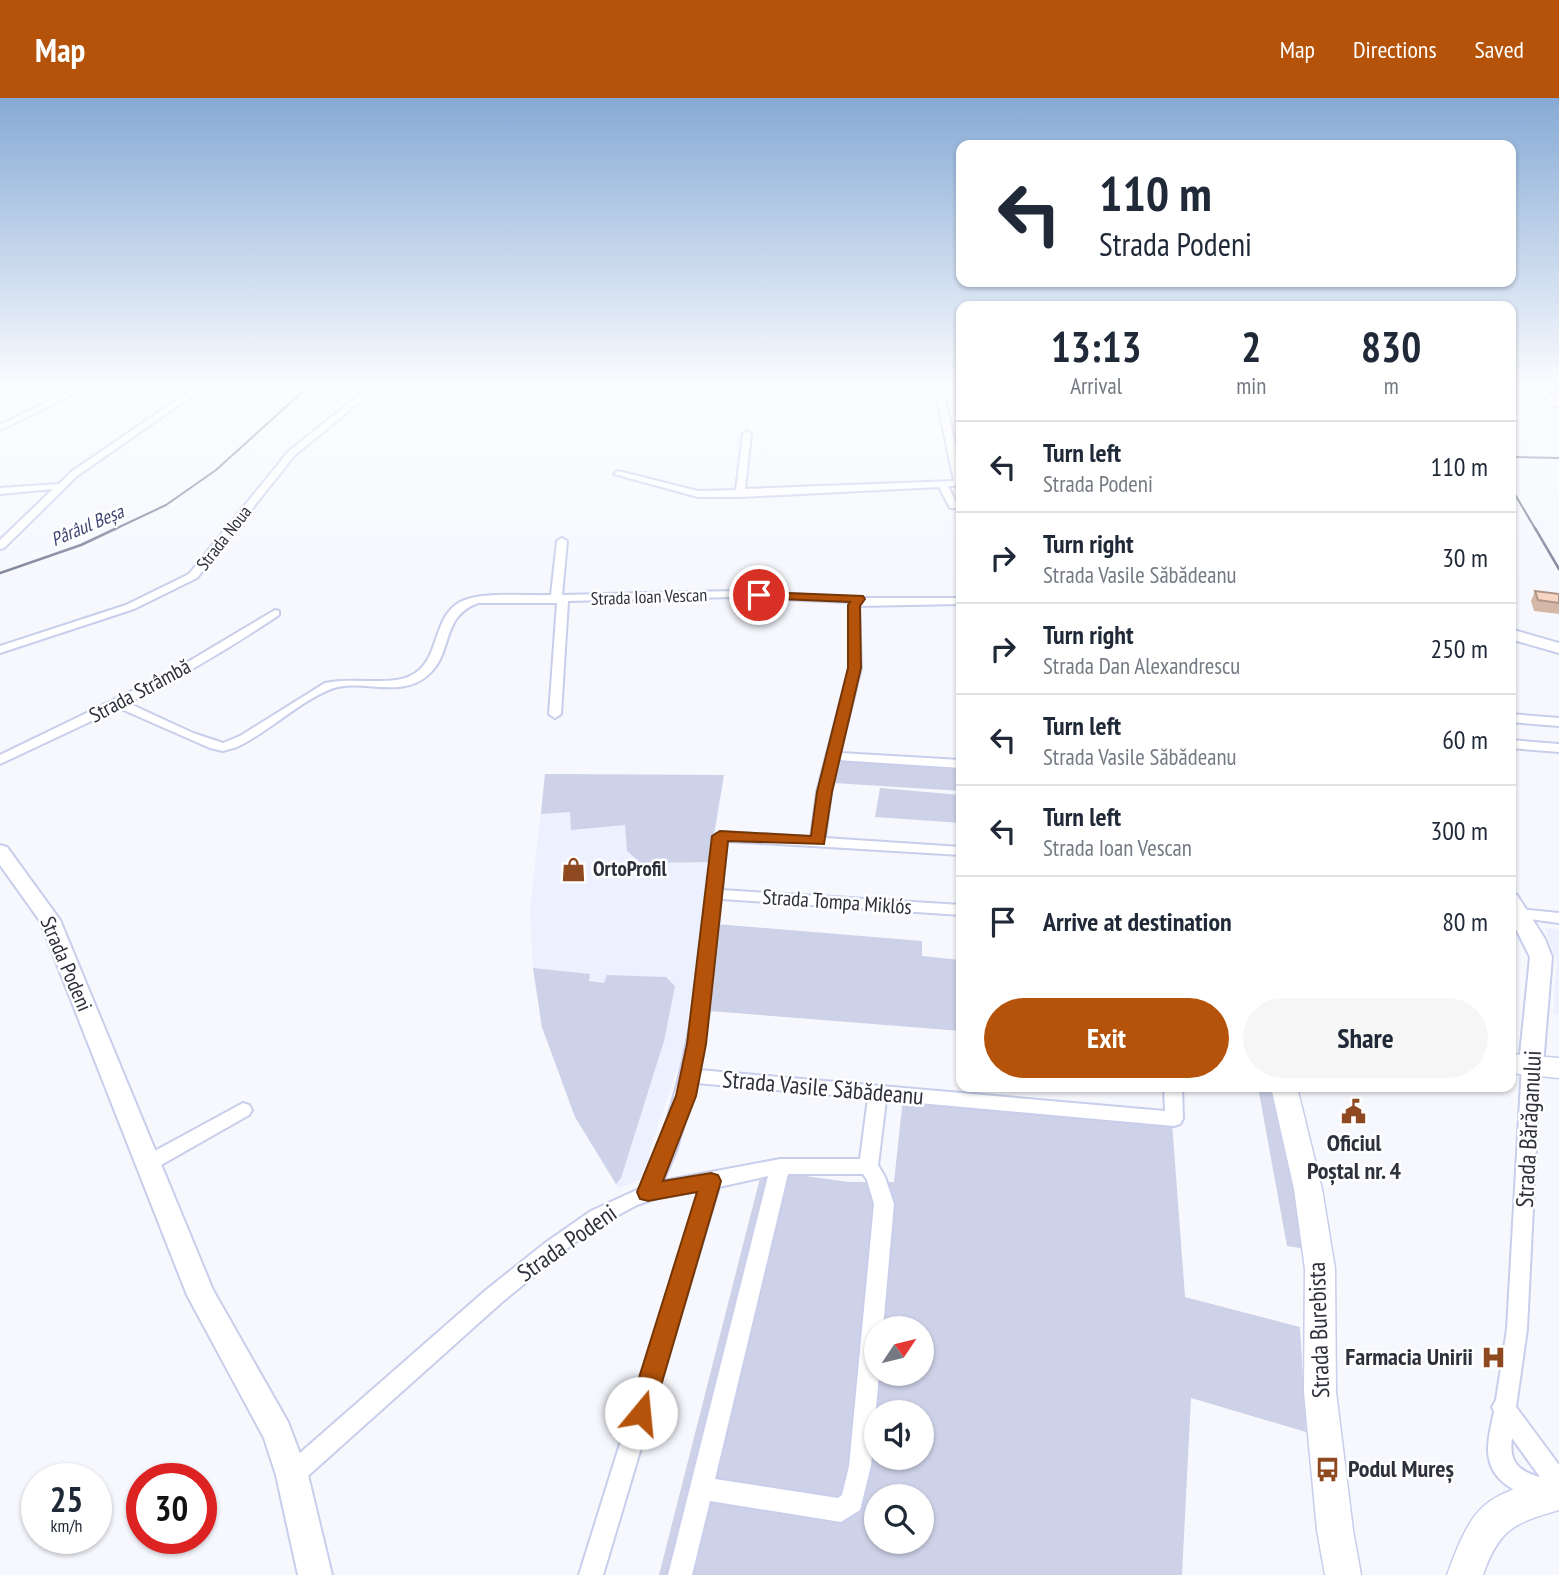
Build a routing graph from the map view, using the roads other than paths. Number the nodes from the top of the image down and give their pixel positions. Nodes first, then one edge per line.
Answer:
1 (103, 455) edge
2 (290, 455) edge
3 (745, 455) edge
4 (618, 474) dead end
5 (956, 483) edge
6 (942, 484) junction
7 (58, 486) junction
8 (0, 491) edge
9 (740, 494) junction
10 (953, 506) dead end
11 (562, 541) dead end
12 (0, 546) edge
13 (559, 600) junction
14 (858, 601) junction
15 (956, 601) edge
16 (275, 613) dead end
17 (1516, 636) edge
18 (1559, 648) edge
19 (0, 650) edge
20 (120, 704) junction
21 (555, 714) dead end
22 (1516, 718) edge
23 (1559, 722) edge
24 (1516, 744) edge
25 (1559, 748) edge
26 (834, 756) junction
27 (0, 760) edge
28 (956, 764) edge
29 (818, 841) junction
30 (0, 851) edge
31 (956, 851) edge
32 (713, 894) junction
33 (1516, 907) edge
34 (956, 910) edge
35 (1516, 910) edge
36 (1559, 918) edge
37 (1521, 1064) edge
38 (1559, 1068) edge
39 (690, 1076) junction
40 (1173, 1092) edge
41 (1285, 1092) edge
42 (878, 1093) junction
43 (243, 1110) dead end
44 (147, 1164) junction
45 (780, 1166) junction
46 (868, 1167) junction
47 (711, 1181) junction
48 (648, 1192) junction
49 (1503, 1407) junction
50 (292, 1475) junction
51 (1559, 1484) edge
52 (701, 1488) junction
53 (1559, 1492) edge
54 (315, 1575) edge
55 (592, 1575) edge
56 (680, 1575) edge
57 (1343, 1575) edge
58 (1465, 1575) edge

1 - 7 street
2 - 19 street, Strada Noua
3 - 9 street
4 - 9 street
5 - 6 street
6 - 9 street
6 - 10 street
7 - 8 street
7 - 12 street
11 - 13 street, Strada Ioan Vescan
13 - 14 street, Strada Ioan Vescan
13 - 20 street, Strada Ioan Vescan
13 - 21 street, Strada Ioan Vescan
14 - 15 street, Strada Ioan Vescan
14 - 26 street
16 - 20 street, Strada Strâmbă
17 - 18 main road
20 - 27 street, Strada Strâmbă
22 - 23 street
24 - 25 street
26 - 28 street
26 - 29 street
29 - 31 street
29 - 32 street, Strada Vasile Săbădeanu
30 - 44 main road, Strada Podeni
32 - 34 street, Strada Tompa Miklós
32 - 39 street, Strada Vasile Săbădeanu
33 - 36 street
35 - 37 main road, Strada Bărăganului
37 - 38 main road
37 - 49 street, Strada Bărăganului
39 - 42 street, Strada Vasile Săbădeanu
39 - 48 street, Strada Vasile Săbădeanu
40 - 42 street, Strada Vasile Săbădeanu
41 - 57 main road, Strada Burebista
42 - 46 street
43 - 44 street
44 - 50 main road, Strada Podeni
45 - 46 street, Strada Podeni
45 - 47 street, Strada Podeni
45 - 52 street
46 - 52 street
47 - 48 street, Strada Podeni
47 - 55 street
48 - 50 street, Strada Podeni
49 - 51 street
49 - 53 street, Strada Bărăganului
50 - 54 main road, Strada Podeni
52 - 56 street
53 - 58 main road

